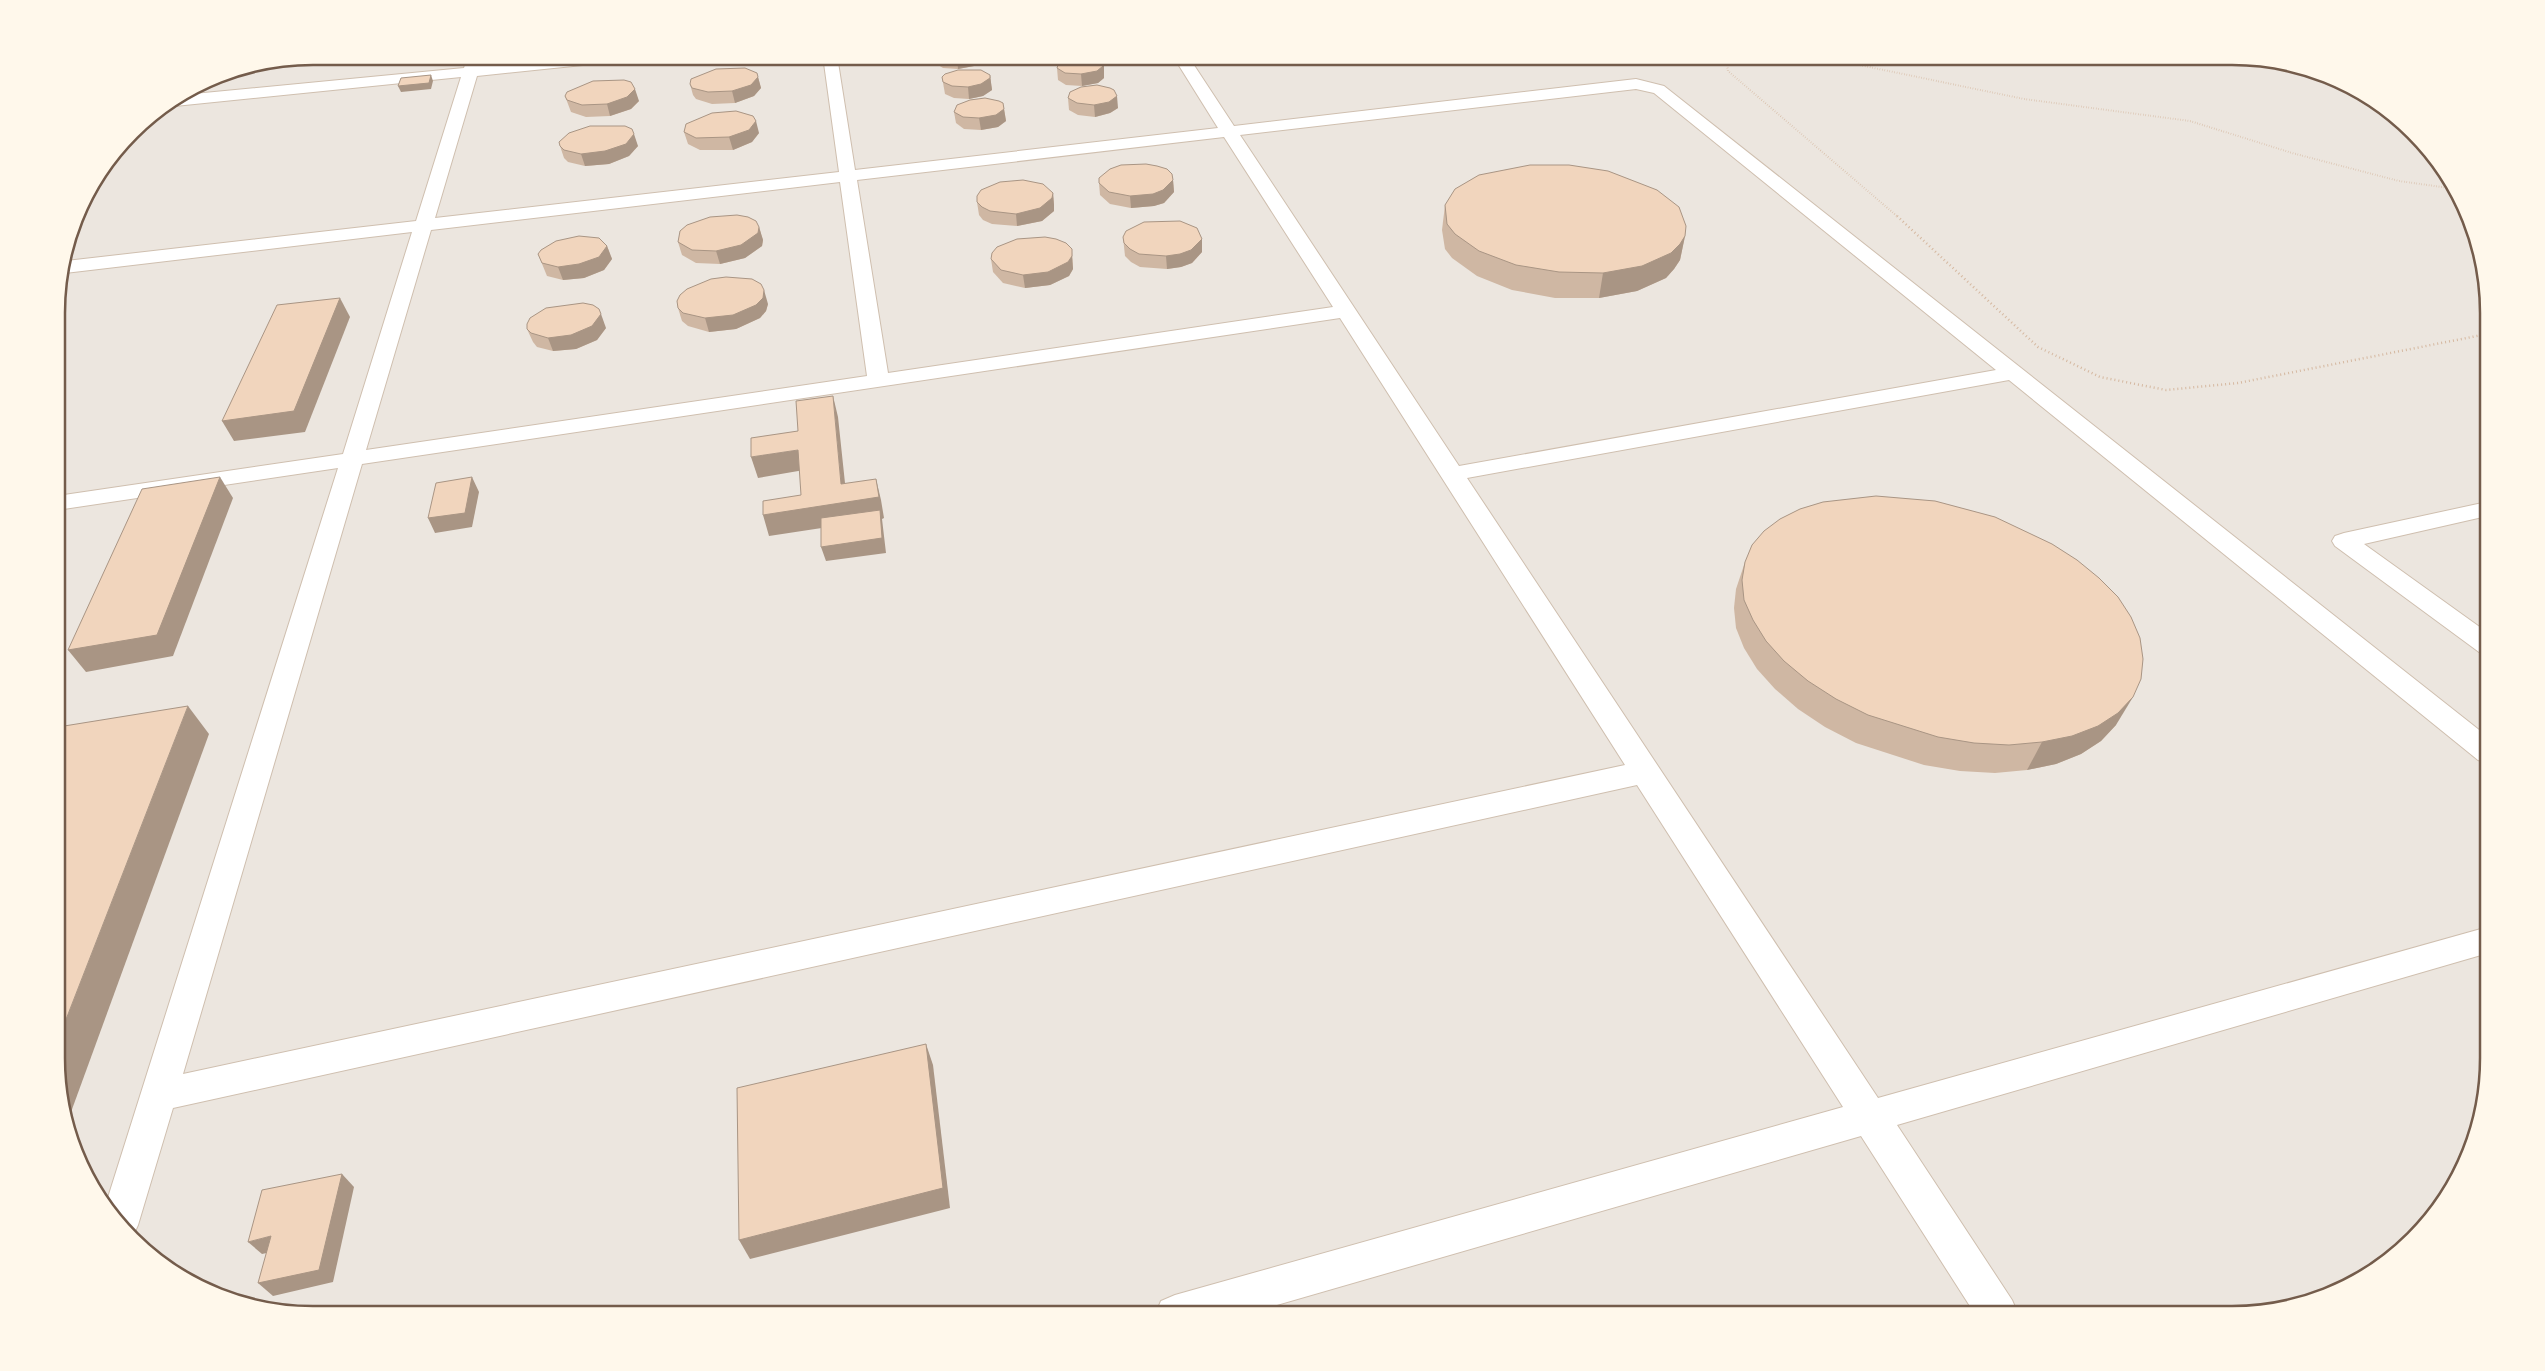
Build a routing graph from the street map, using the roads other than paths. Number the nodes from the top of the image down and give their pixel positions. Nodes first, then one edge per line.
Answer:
1 (465, 65) edge
2 (473, 65) edge
3 (831, 65) edge
4 (1186, 65) edge
5 (187, 99) edge
6 (1229, 131) junction
7 (848, 176) junction
8 (424, 225) junction
9 (70, 266) edge
10 (1345, 311) junction
11 (2014, 373) junction
12 (878, 380) junction
13 (352, 458) junction
14 (1451, 474) junction
15 (65, 501) edge
16 (2480, 511) edge
17 (2480, 640) edge
18 (2480, 747) edge
19 (1645, 772) junction
20 (2480, 942) edge
21 (159, 1095) junction
22 (1869, 1117) junction
23 (122, 1215) edge
24 (1203, 1306) edge
25 (1993, 1306) edge

1 - 5 lane
2 - 8 lane
3 - 7 lane
4 - 6 lane
6 - 7 lane
6 - 10 lane
6 - 11 lane
7 - 8 lane
7 - 12 lane
8 - 9 lane
8 - 13 lane
10 - 12 lane
10 - 14 lane
11 - 14 lane
11 - 18 lane
12 - 13 lane
13 - 15 lane
13 - 21 lane
14 - 19 lane
16 - 17 lane
19 - 21 lane
19 - 22 lane
20 - 22 lane
21 - 23 lane
22 - 24 lane
22 - 25 lane

